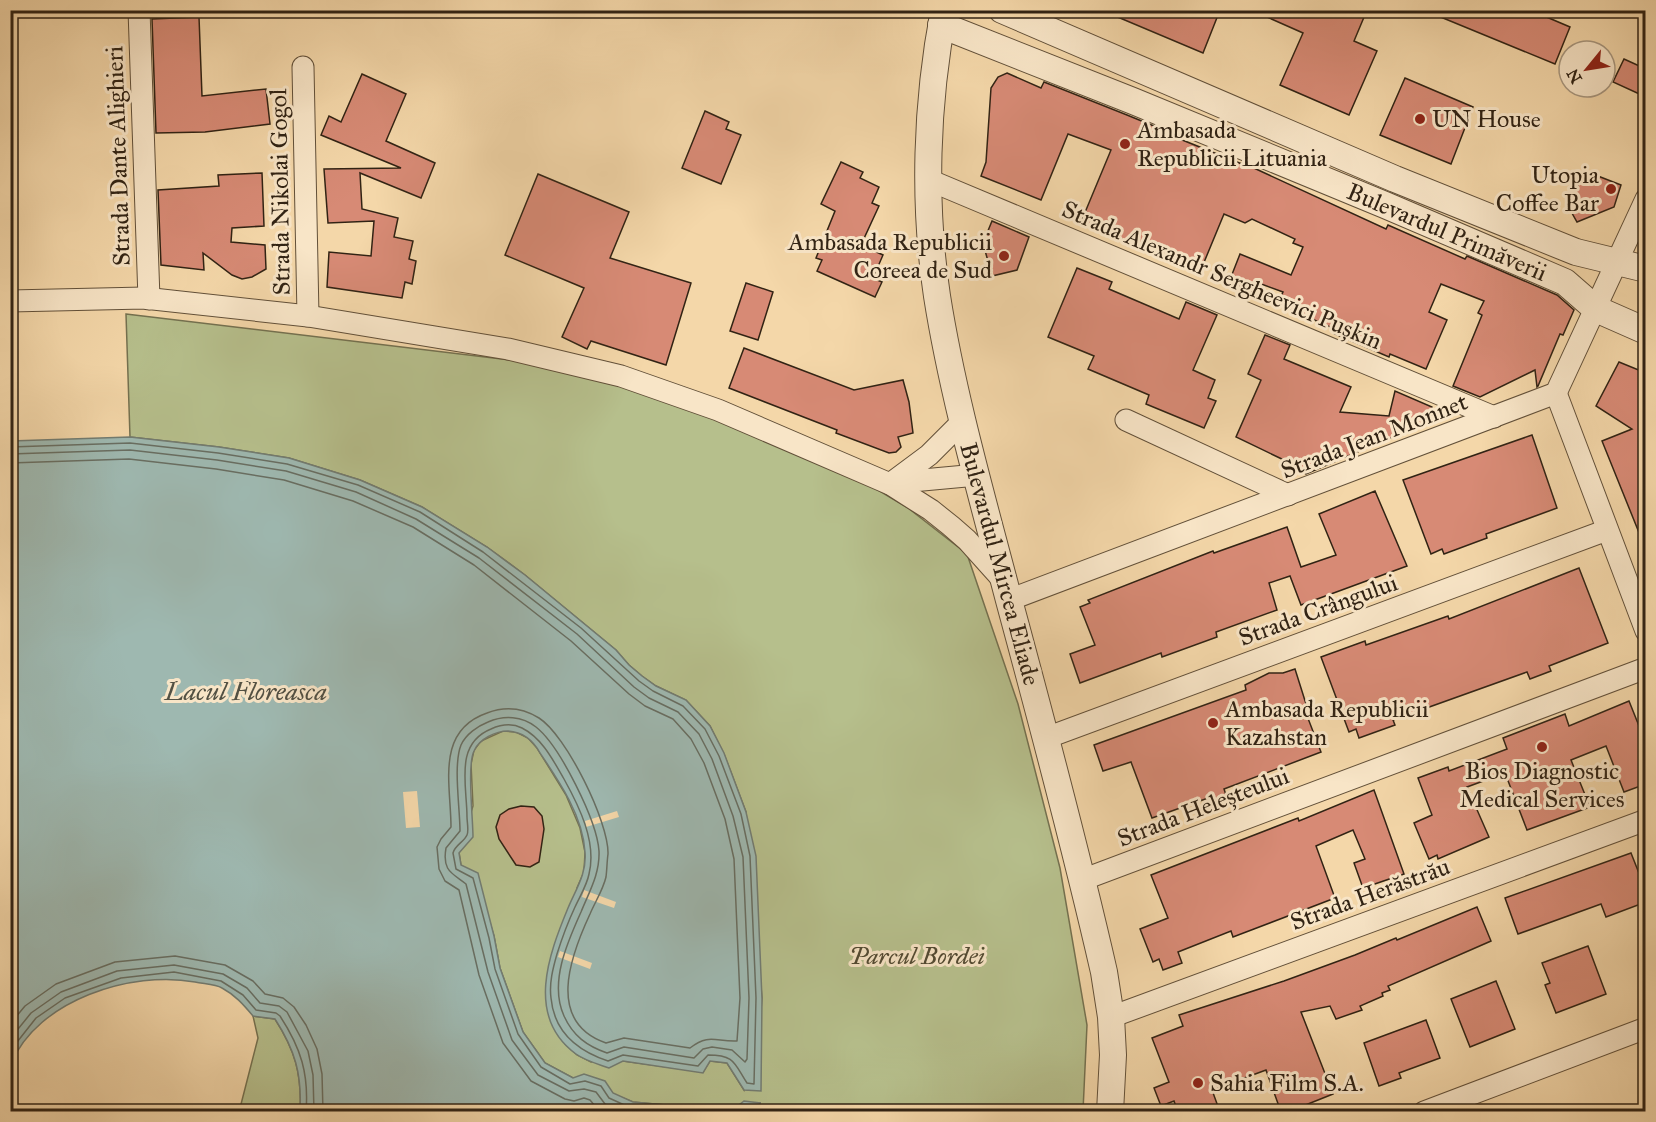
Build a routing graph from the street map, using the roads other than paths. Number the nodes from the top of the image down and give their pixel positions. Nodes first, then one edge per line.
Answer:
1 (139, 10) edge
2 (1002, 10) edge
3 (942, 18) edge
4 (303, 67) dead end
5 (929, 180) junction
6 (1646, 199) edge
7 (1618, 261) junction
8 (1646, 269) edge
9 (149, 299) junction
10 (10, 301) edge
11 (1596, 309) junction
12 (308, 316) junction
13 (1646, 331) edge
14 (1556, 393) junction
15 (1494, 417) junction
16 (1126, 420) dead end
17 (963, 421) junction
18 (977, 475) junction
19 (890, 483) junction
20 (1288, 495) junction
21 (1607, 530) junction
22 (1007, 590) junction
23 (1646, 631) edge
24 (1646, 668) edge
25 (1046, 738) junction
26 (1646, 820) edge
27 (1082, 880) junction
28 (1112, 1017) junction
29 (1646, 1028) edge
30 (1110, 1112) edge
31 (1424, 1112) edge

1 - 9 street, Strada Dante Alighieri
2 - 7 street, Bulevardul Primăverii
3 - 5 street, Bulevardul Mircea Eliade
3 - 11 street, Bulevardul Primăverii
4 - 12 street, Strada Nikolai Gogol
5 - 15 street, Strada Alexandr Sergheevici Pușkin
5 - 17 street, Bulevardul Mircea Eliade
6 - 7 street
7 - 8 street, Bulevardul Primăverii
7 - 11 street
9 - 10 street
9 - 12 street
11 - 13 street, Bulevardul Primăverii
11 - 14 street
12 - 19 street
14 - 15 street, Strada Jean Monnet
14 - 21 street
15 - 20 street, Strada Jean Monnet
16 - 20 street
17 - 18 street, Bulevardul Mircea Eliade
17 - 19 street
18 - 19 street
18 - 22 street, Bulevardul Mircea Eliade
19 - 22 street
20 - 22 street, Strada Jean Monnet
21 - 23 street
21 - 25 street, Strada Crângului
22 - 25 street, Bulevardul Mircea Eliade
24 - 27 street, Strada Heleșteului
25 - 27 street, Bulevardul Mircea Eliade
26 - 28 street, Strada Herăstrău
27 - 28 street, Bulevardul Mircea Eliade
28 - 30 street, Bulevardul Mircea Eliade
29 - 31 street

